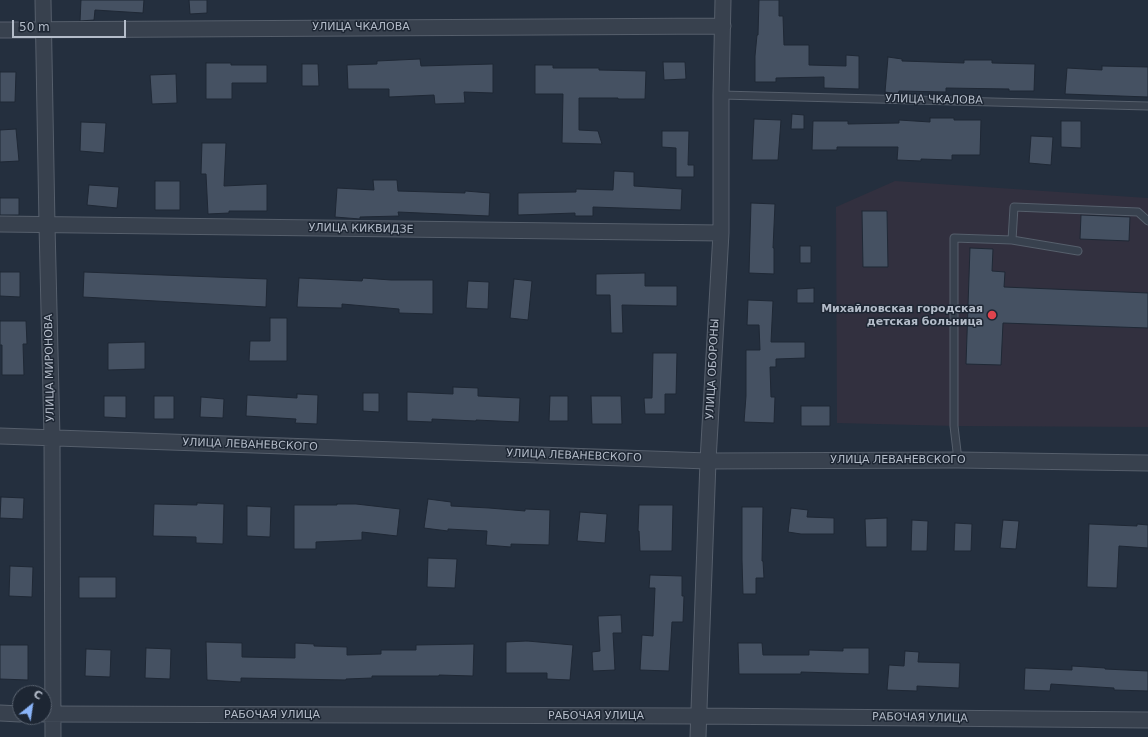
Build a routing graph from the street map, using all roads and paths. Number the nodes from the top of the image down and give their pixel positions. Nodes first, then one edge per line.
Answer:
1 (43, 0) edge
2 (723, 0) edge
3 (723, 26) junction
4 (43, 29) junction
5 (0, 30) edge
6 (721, 95) junction
7 (1148, 106) edge
8 (1148, 221) edge
9 (0, 224) edge
10 (47, 225) junction
11 (721, 233) junction
12 (1012, 240) junction
13 (1078, 251) dead end
14 (0, 436) edge
15 (52, 438) junction
16 (958, 460) junction
17 (708, 461) junction
18 (1148, 463) edge
19 (48, 685) edge
20 (0, 713) edge
21 (12, 714) edge
22 (52, 714) edge
23 (699, 716) junction
24 (1148, 720) edge
25 (50, 725) edge
26 (53, 737) edge
27 (698, 737) edge

1 - 4 street, УЛИЦА МИРОНОВА
2 - 3 street, УЛИЦА ОБОРОНЫ
3 - 4 street, УЛИЦА ЧКАЛОВА
3 - 6 street, УЛИЦА ОБОРОНЫ
4 - 5 street, УЛИЦА ЧКАЛОВА
4 - 10 street, УЛИЦА МИРОНОВА
6 - 7 lane, УЛИЦА ЧКАЛОВА
6 - 11 street, УЛИЦА ОБОРОНЫ
8 - 12 lane
9 - 10 street, УЛИЦА КИКВИДЗЕ
10 - 11 street, УЛИЦА КИКВИДЗЕ
10 - 15 street, УЛИЦА МИРОНОВА
11 - 17 street, УЛИЦА ОБОРОНЫ
12 - 13 lane
12 - 16 lane
14 - 15 street, УЛИЦА ЛЕВАНЕВСКОГО
15 - 17 street, УЛИЦА ЛЕВАНЕВСКОГО
15 - 19 street, УЛИЦА МИРОНОВА
16 - 17 street, УЛИЦА ЛЕВАНЕВСКОГО
16 - 18 street, УЛИЦА ЛЕВАНЕВСКОГО
17 - 23 street, УЛИЦА ОБОРОНЫ
20 - 21 street
22 - 23 street, РАБОЧАЯ УЛИЦА
23 - 24 street, РАБОЧАЯ УЛИЦА
23 - 27 street, УЛИЦА ОБОРОНЫ
25 - 26 street, УЛИЦА МИРОНОВА

